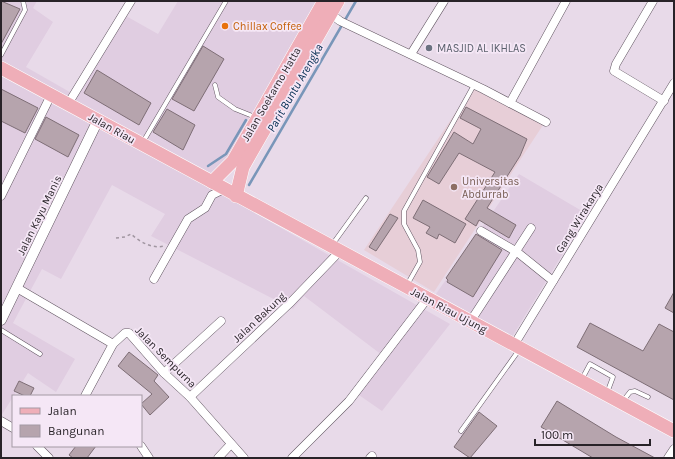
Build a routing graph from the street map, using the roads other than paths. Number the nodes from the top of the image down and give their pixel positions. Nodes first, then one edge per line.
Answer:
1 (23, 1) edge
2 (131, 1) edge
3 (226, 1) edge
4 (324, 1) edge
5 (338, 1) edge
6 (444, 1) edge
7 (566, 1) edge
8 (653, 1) edge
9 (336, 17) junction
10 (1, 44) edge
11 (6, 46) junction
12 (411, 54) junction
13 (1, 55) edge
14 (1, 68) edge
15 (674, 83) edge
16 (215, 85) dead end
17 (475, 85) junction
18 (50, 95) junction
19 (664, 101) junction
20 (510, 103) junction
21 (68, 104) junction
22 (257, 118) junction
23 (98, 120) junction
24 (546, 122) dead end
25 (142, 144) junction
26 (212, 182) junction
27 (224, 189) junction
28 (1, 196) edge
29 (236, 196) junction
30 (366, 198) dead end
31 (531, 228) dead end
32 (481, 231) dead end
33 (335, 249) junction
34 (516, 252) junction
35 (154, 279) dead end
36 (553, 281) junction
37 (406, 287) junction
38 (17, 288) junction
39 (427, 299) junction
40 (1, 320) edge
41 (221, 321) dead end
42 (470, 322) junction
43 (1, 330) edge
44 (113, 344) junction
45 (517, 347) junction
46 (40, 354) dead end
47 (164, 372) junction
48 (580, 381) junction
49 (86, 395) edge
50 (606, 395) junction
51 (190, 397) junction
52 (648, 398) dead end
53 (621, 403) junction
54 (1, 421) edge
55 (12, 427) edge
56 (461, 431) dead end
57 (674, 431) edge
58 (231, 444) junction
59 (38, 447) edge
60 (142, 447) edge
61 (674, 449) edge
62 (49, 458) edge
63 (149, 458) edge
64 (218, 458) edge
65 (244, 458) edge
66 (292, 458) edge
67 (668, 458) edge

1 - 11 lane
2 - 21 street
3 - 25 lane
4 - 22 main road, Jalan Soekarno Hatta
5 - 9 main road, Jalan Soekarno Hatta
6 - 12 street
7 - 20 street
8 - 19 street
9 - 12 street
9 - 29 main road, Jalan Soekarno Hatta
10 - 11 lane
11 - 13 lane
12 - 17 street
14 - 18 main road, Jalan Riau
15 - 19 street, Gang Wirakarya
16 - 22 lane
17 - 20 street
17 - 37 lane
18 - 21 main road, Jalan Riau
18 - 28 street
19 - 36 street, Gang Wirakarya
20 - 24 street
21 - 23 main road, Jalan Riau
22 - 26 main road, Jalan Soekarno Hatta
23 - 25 main road, Jalan Riau
23 - 38 street, Jalan Kayu Manis
25 - 26 main road, Jalan Riau
26 - 27 main road, Jalan Riau
27 - 29 main road, Jalan Riau Ujung
27 - 35 street
29 - 33 main road, Jalan Riau Ujung
30 - 33 lane
31 - 34 street
32 - 34 street
33 - 37 main road, Jalan Riau Ujung
33 - 51 street, Jalan Bakung
34 - 36 street
34 - 42 street
36 - 45 street, Gang Wirakarya
37 - 39 main road, Jalan Riau Ujung
38 - 40 street, Jalan Kayu Manis
38 - 44 street
39 - 42 main road, Jalan Riau Ujung
39 - 66 street
41 - 47 street
42 - 45 main road, Jalan Riau Ujung
43 - 46 lane
44 - 47 street, Jalan Sempurna
44 - 49 street
45 - 48 main road, Jalan Riau Ujung
45 - 56 lane
47 - 51 street, Jalan Sempurna
48 - 50 main road, Jalan Riau Ujung
48 - 50 lane
50 - 53 main road, Jalan Riau Ujung
51 - 58 street, Jalan Sempurna
52 - 53 lane
53 - 57 main road, Jalan Riau Ujung
54 - 55 street
58 - 64 street
58 - 65 street, Jalan Sempurna
59 - 62 street
60 - 63 street
61 - 67 street

